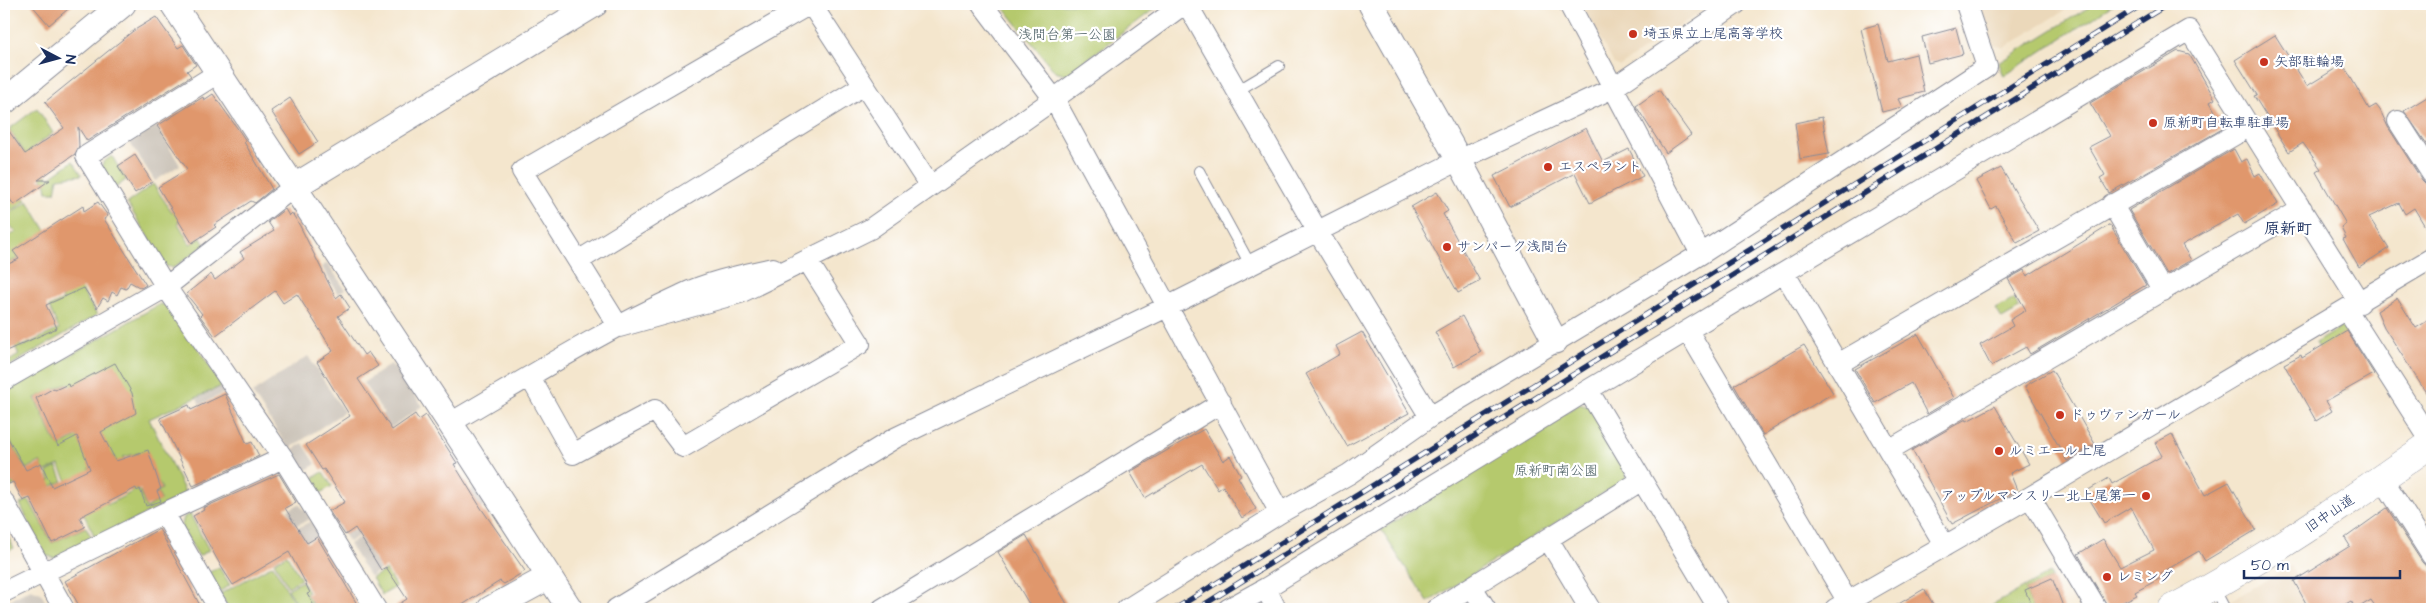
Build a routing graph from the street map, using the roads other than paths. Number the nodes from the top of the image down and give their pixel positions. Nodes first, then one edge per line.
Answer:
1 (123, 4) edge
2 (173, 4) edge
3 (595, 4) edge
4 (811, 4) edge
5 (982, 4) edge
6 (1185, 4) edge
7 (1371, 4) edge
8 (1569, 4) edge
9 (1736, 4) edge
10 (1966, 4) edge
11 (1279, 66) dead end
12 (218, 73) junction
13 (864, 85) junction
14 (1613, 88) junction
15 (1237, 91) junction
16 (1054, 99) junction
17 (4, 102) edge
18 (2398, 121) dead end
19 (2250, 126) junction
20 (1459, 160) junction
21 (1198, 170) dead end
22 (2432, 174) edge
23 (295, 186) junction
24 (930, 186) junction
25 (2112, 204) junction
26 (2302, 210) junction
27 (1318, 232) junction
28 (1701, 254) junction
29 (2432, 258) edge
30 (807, 260) junction
31 (578, 261) junction
32 (1251, 266) junction
33 (1784, 274) junction
34 (166, 287) junction
35 (2163, 291) junction
36 (1169, 306) junction
37 (2354, 306) junction
38 (619, 327) junction
39 (1688, 331) junction
40 (1555, 341) junction
41 (1838, 364) junction
42 (530, 377) junction
43 (4, 380) edge
44 (1588, 390) junction
45 (1221, 403) junction
46 (1430, 417) junction
47 (450, 423) junction
48 (2432, 443) edge
49 (1890, 450) junction
50 (283, 458) junction
51 (2382, 478) junction
52 (1642, 480) junction
53 (2030, 497) junction
54 (4, 502) edge
55 (164, 513) junction
56 (1280, 513) junction
57 (1548, 539) junction
58 (1945, 546) junction
59 (2432, 556) edge
60 (44, 573) junction
61 (549, 577) junction
62 (1472, 586) junction
63 (1266, 588) junction
64 (4, 592) edge
65 (2219, 598) edge
66 (1842, 606) edge
67 (64, 609) edge
68 (219, 609) edge
69 (376, 609) edge
70 (490, 609) edge
71 (570, 609) edge
72 (616, 609) edge
73 (882, 609) edge
74 (1127, 609) edge
75 (1228, 609) edge
76 (1276, 609) edge
77 (1436, 609) edge
78 (1486, 609) edge
79 (1590, 609) edge
80 (1720, 609) edge
81 (2097, 609) edge
82 (2172, 609) edge

1 - 17 street
2 - 12 street
3 - 23 street
4 - 13 street
4 - 31 street
5 - 16 street
6 - 15 street
6 - 16 street
7 - 20 street
8 - 14 street
9 - 14 street
10 - 28 street
11 - 15 lane
12 - 23 street
12 - 34 street
13 - 24 street
13 - 31 street
14 - 20 street
14 - 28 street
15 - 27 street
16 - 24 street
16 - 36 street
18 - 22 street
19 - 25 street
19 - 26 street
19 - 33 street
20 - 27 street
20 - 40 street
21 - 32 lane
23 - 34 street
23 - 47 street
24 - 30 street
25 - 35 street
25 - 41 street
26 - 35 street
26 - 37 street
27 - 32 street
27 - 46 street
28 - 40 street
29 - 37 street
30 - 38 street
30 - 42 street
31 - 38 street
32 - 36 street
33 - 39 street
33 - 41 street
34 - 43 street
34 - 50 street
35 - 49 street
36 - 45 street
36 - 72 street
37 - 48 street
37 - 53 street
38 - 42 street
39 - 44 street
39 - 66 street
40 - 46 street
41 - 49 street
42 - 47 street
44 - 52 street
44 - 63 street
45 - 56 street
45 - 73 street
46 - 56 street
47 - 61 street
48 - 51 main road, 旧中山道
49 - 58 street
50 - 55 street
50 - 69 street
51 - 59 street
51 - 65 main road, 旧中山道
52 - 57 street
52 - 80 street
53 - 58 street
53 - 81 street
54 - 60 street
55 - 60 street
55 - 68 street
56 - 74 street
57 - 62 street
57 - 79 street
58 - 66 street
60 - 64 street
60 - 67 street
61 - 70 street
61 - 71 street
62 - 77 street
62 - 78 street
63 - 75 street
63 - 76 street
65 - 82 main road, 旧中山道

